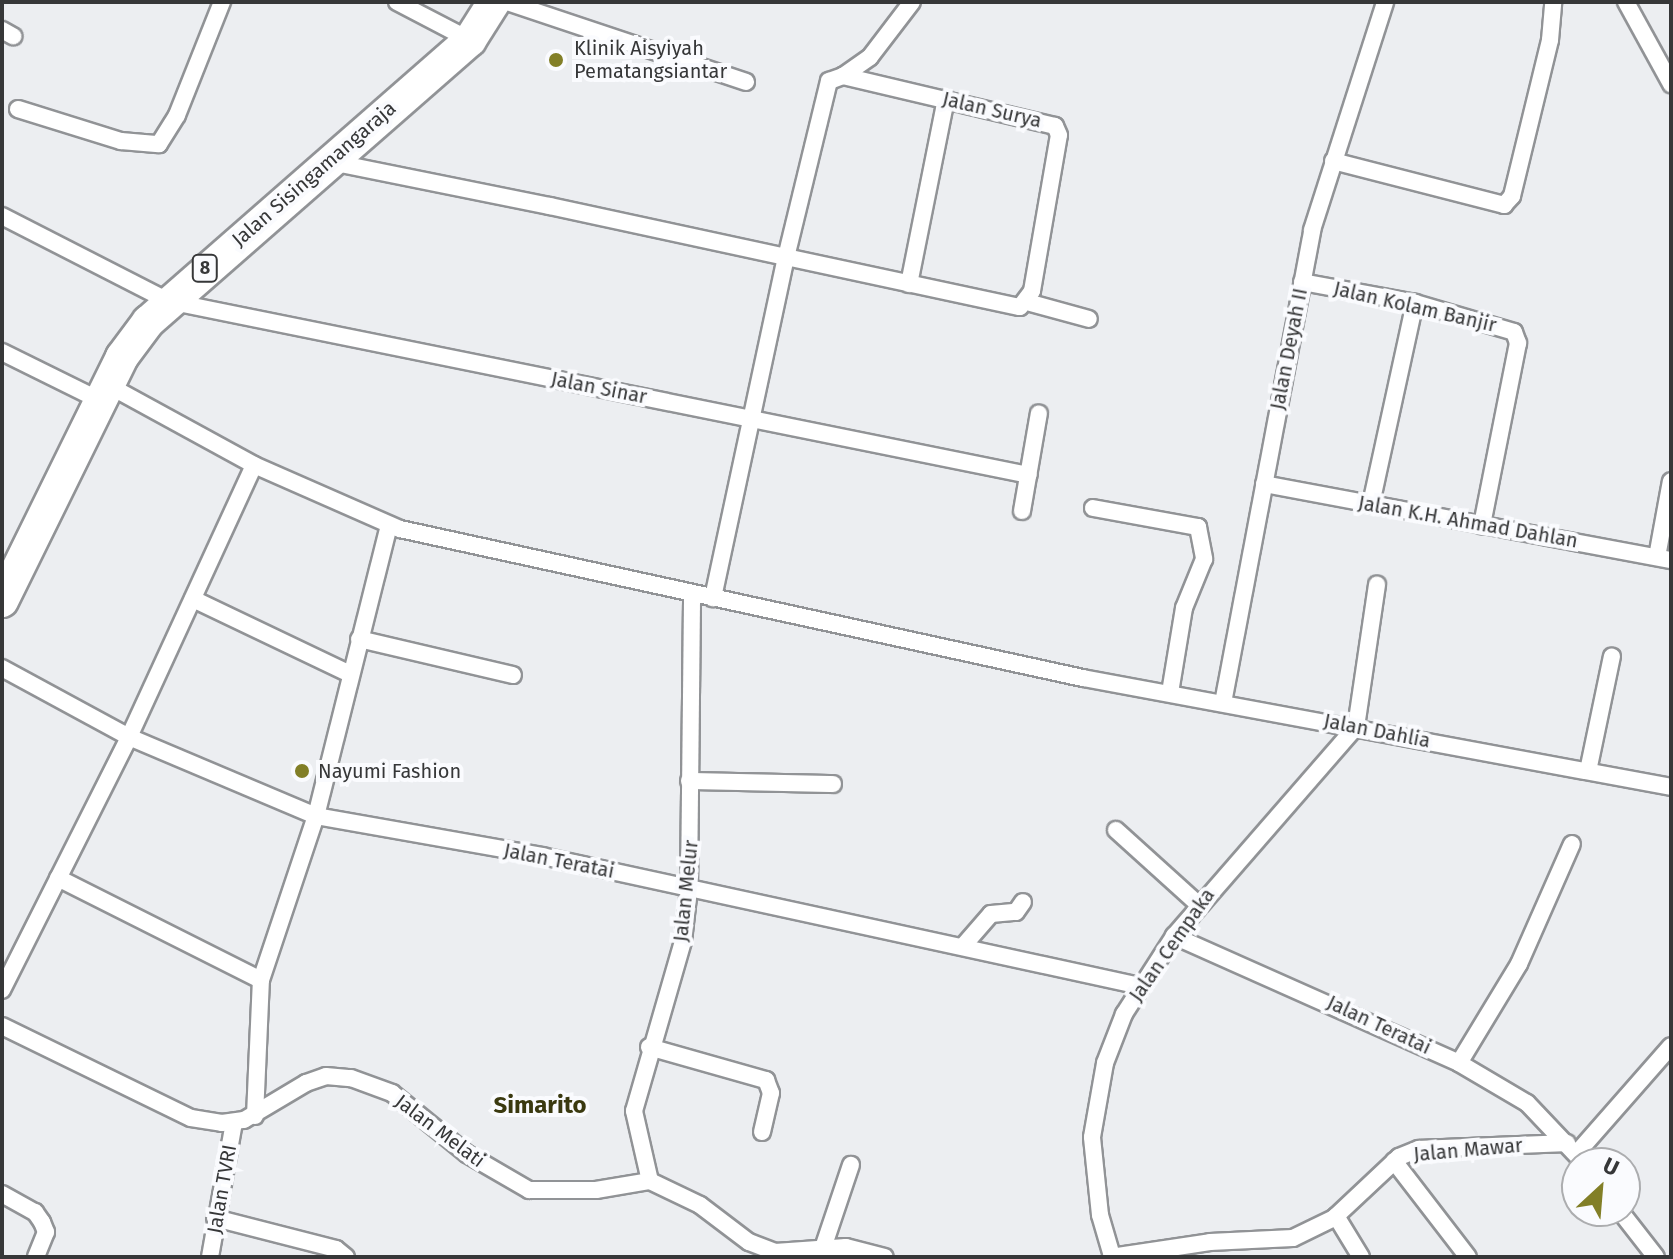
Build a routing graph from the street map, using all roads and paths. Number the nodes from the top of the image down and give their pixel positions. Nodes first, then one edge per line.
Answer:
1 (222, 2) edge
2 (397, 2) edge
3 (494, 2) edge
4 (507, 2) edge
5 (912, 2) edge
6 (1385, 2) edge
7 (1553, 2) edge
8 (1626, 2) edge
9 (470, 40) junction
10 (843, 76) junction
11 (746, 82) dead end
12 (1671, 84) edge
13 (946, 99) junction
14 (18, 109) dead end
15 (1333, 161) junction
16 (329, 162) junction
17 (2, 216) edge
18 (786, 257) junction
19 (1302, 282) junction
20 (909, 284) junction
21 (168, 301) junction
22 (1027, 302) junction
23 (1415, 303) junction
24 (1089, 319) dead end
25 (2, 352) edge
26 (104, 393) junction
27 (1039, 413) dead end
28 (751, 419) junction
29 (254, 465) junction
30 (1029, 475) junction
31 (1671, 481) edge
32 (1264, 484) junction
33 (1371, 504) junction
34 (1093, 508) dead end
35 (1022, 511) dead end
36 (389, 525) junction
37 (1482, 525) junction
38 (1664, 559) edge
39 (1377, 585) dead end
40 (692, 593) junction
41 (713, 598) junction
42 (193, 599) junction
43 (2, 601) edge
44 (359, 639) junction
45 (1612, 656) dead end
46 (2, 668) edge
47 (350, 674) junction
48 (513, 675) dead end
49 (1170, 693) junction
50 (1223, 703) junction
51 (1356, 727) junction
52 (129, 737) junction
53 (1588, 771) junction
54 (689, 781) junction
55 (833, 784) dead end
56 (1671, 787) edge
57 (316, 816) junction
58 (1116, 830) dead end
59 (1572, 844) dead end
60 (58, 878) junction
61 (689, 888) junction
62 (1023, 902) dead end
63 (1198, 904) junction
64 (1174, 936) junction
65 (964, 945) junction
66 (261, 980) junction
67 (1140, 986) junction
68 (2, 990) edge
69 (2, 1026) edge
70 (649, 1047) junction
71 (1668, 1056) edge
72 (1459, 1063) junction
73 (255, 1116) junction
74 (234, 1122) junction
75 (762, 1132) dead end
76 (1570, 1147) edge
77 (1582, 1147) edge
78 (1561, 1153) edge
79 (1394, 1161) junction
80 (851, 1165) dead end
81 (650, 1181) junction
82 (2, 1194) edge
83 (1336, 1216) junction
84 (215, 1218) junction
85 (1633, 1227) edge
86 (1255, 1250) edge
87 (822, 1251) junction
88 (1112, 1256) edge
89 (36, 1257) edge
90 (210, 1257) edge
91 (346, 1257) edge
92 (885, 1257) edge
93 (1361, 1257) edge
94 (1468, 1257) edge
95 (1656, 1257) edge

1 - 14 street
2 - 9 street
3 - 9 highway, Jalan Sisingamangaraja / 8
4 - 11 street
5 - 10 street
6 - 15 street, Jalan Deyah II
7 - 15 street
8 - 12 street
9 - 16 highway, Jalan Sisingamangaraja / 8
10 - 13 street, Jalan Surya
10 - 18 street
13 - 20 street
13 - 22 street, Jalan Surya
15 - 19 street, Jalan Deyah II
16 - 18 street
16 - 21 highway, Jalan Sisingamangaraja / 8
17 - 21 street, Jalan Sinar
18 - 20 street
18 - 28 street
19 - 23 street, Jalan Kolam Banjir
19 - 32 street, Jalan Deyah II
20 - 22 street
21 - 26 highway, Jalan Sisingamangaraja / 8
21 - 28 street, Jalan Sinar
22 - 24 street
23 - 33 street
23 - 37 street, Jalan Kolam Banjir
25 - 26 street, Jalan Dahlia
26 - 29 street, Jalan Dahlia
26 - 43 highway, Jalan Sisingamangaraja / 8
27 - 30 street
28 - 30 street, Jalan Sinar
28 - 41 street
29 - 36 street, Jalan Dahlia
29 - 42 street
30 - 35 street
31 - 38 street
32 - 33 street, Jalan K.H. Ahmad Dahlan
32 - 50 street, Jalan Deyah II
33 - 37 street, Jalan K.H. Ahmad Dahlan
34 - 49 street
36 - 40 street, Jalan Dahlia
36 - 44 street
37 - 38 street, Jalan K.H. Ahmad Dahlan
39 - 51 street
40 - 41 street, Jalan Dahlia
40 - 54 street, Jalan Melur
41 - 49 street, Jalan Dahlia
42 - 47 street
42 - 52 street
44 - 47 street
44 - 48 street
45 - 53 street
46 - 52 street, Jalan Teratai
47 - 57 street
49 - 50 street, Jalan Dahlia
50 - 51 street, Jalan Dahlia
51 - 53 street, Jalan Dahlia
51 - 63 street, Jalan Cempaka
52 - 57 street, Jalan Teratai
52 - 60 street
53 - 56 street, Jalan Dahlia
54 - 55 street
54 - 61 street, Jalan Melur
57 - 61 street, Jalan Teratai
57 - 66 street
58 - 63 street
59 - 72 street
60 - 66 street
60 - 68 street
61 - 65 street, Jalan Teratai
61 - 70 street, Jalan Melur
62 - 65 street
63 - 64 street, Jalan Cempaka
64 - 67 street, Jalan Cempaka
64 - 72 street, Jalan Teratai
65 - 67 street, Jalan Teratai
66 - 73 street
67 - 88 street, Jalan Cempaka
69 - 74 street, Jalan Melati
70 - 75 street
70 - 81 street, Jalan Melur
71 - 77 street
72 - 76 street, Jalan Teratai
73 - 74 street, Jalan Melati
73 - 81 street, Jalan Melati
74 - 84 street, Jalan TVRI
78 - 79 street, Jalan Mawar
79 - 83 street, Jalan Mawar
79 - 94 street
80 - 87 street
81 - 87 street
82 - 89 street
83 - 86 street, Jalan Mawar
83 - 93 street
84 - 90 street, Jalan TVRI
84 - 91 street
85 - 95 street
86 - 88 street, Jalan Mawar
87 - 92 street

